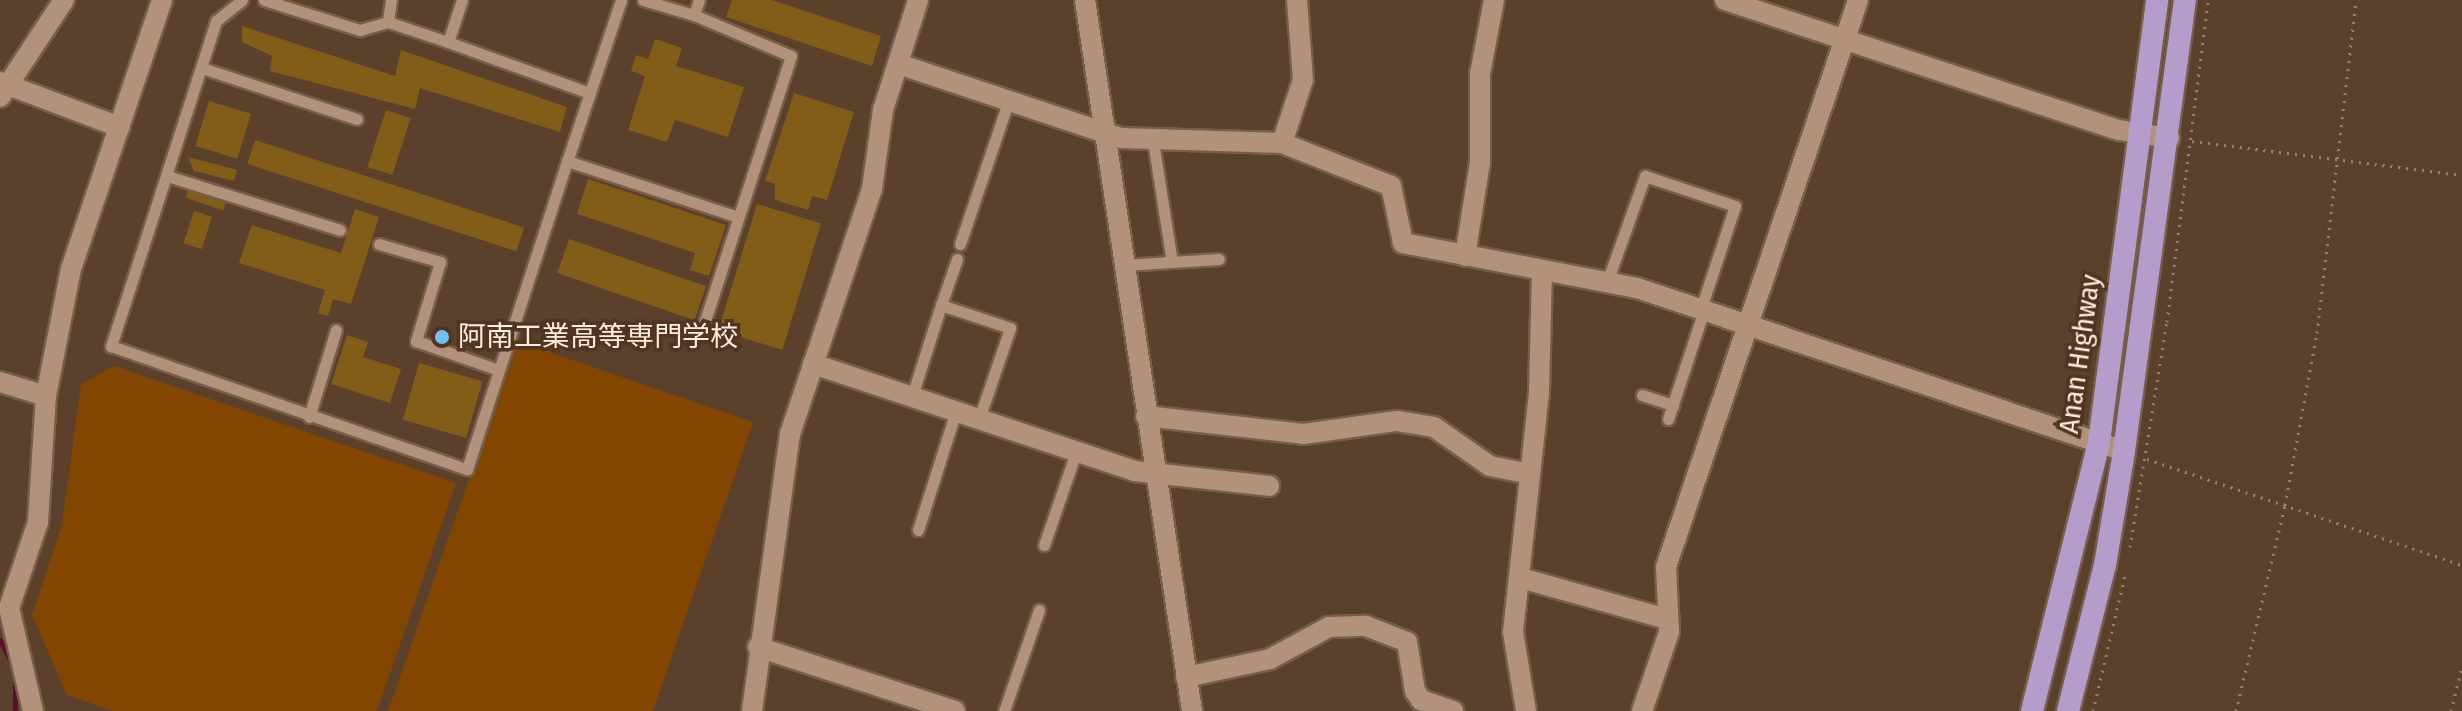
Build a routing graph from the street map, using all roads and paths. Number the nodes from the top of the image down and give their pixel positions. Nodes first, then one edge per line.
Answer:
1 (64, 0) edge
2 (162, 0) edge
3 (242, 0) edge
4 (264, 0) edge
5 (391, 0) edge
6 (462, 0) edge
7 (621, 0) edge
8 (643, 0) edge
9 (699, 0) edge
10 (918, 0) edge
11 (1085, 0) edge
12 (1297, 0) edge
13 (1494, 0) edge
14 (1725, 0) edge
15 (1858, 0) edge
16 (2157, 0) edge
17 (2185, 0) edge
18 (2356, 0) edge
19 (694, 15) junction
20 (388, 22) junction
21 (1844, 40) junction
22 (448, 42) junction
23 (898, 64) junction
24 (202, 68) junction
25 (2, 88) edge
26 (590, 93) junction
27 (1008, 102) junction
28 (357, 119) dead end
29 (120, 127) junction
30 (1105, 133) junction
31 (2141, 134) junction
32 (2169, 138) junction
33 (1153, 141) junction
34 (1282, 143) junction
35 (567, 161) junction
36 (2336, 161) junction
37 (2462, 175) edge
38 (167, 176) junction
39 (738, 217) junction
40 (340, 230) dead end
41 (379, 244) dead end
42 (960, 244) dead end
43 (1465, 256) junction
44 (957, 259) dead end
45 (1219, 259) dead end
46 (1172, 262) junction
47 (1124, 265) junction
48 (1542, 272) junction
49 (1607, 282) junction
50 (941, 305) junction
51 (1702, 309) junction
52 (1747, 325) junction
53 (336, 330) dead end
54 (701, 333) dead end
55 (813, 364) junction
56 (499, 370) junction
57 (0, 382) edge
58 (1642, 395) dead end
59 (46, 396) junction
60 (912, 396) junction
61 (1673, 405) junction
62 (956, 411) junction
63 (1146, 416) junction
64 (309, 417) junction
65 (979, 419) junction
66 (1668, 419) dead end
67 (2099, 442) junction
68 (2124, 451) junction
69 (1076, 452) junction
70 (1155, 474) junction
71 (1530, 474) junction
72 (1269, 486) dead end
73 (2285, 505) junction
74 (918, 530) dead end
75 (1044, 545) dead end
76 (2462, 565) edge
77 (1521, 578) junction
78 (1039, 610) dead end
79 (1667, 619) junction
80 (758, 647) junction
81 (2462, 667) edge
82 (1186, 677) junction
83 (33, 711) edge
84 (752, 711) edge
85 (955, 711) edge
86 (1004, 711) edge
87 (1192, 711) edge
88 (1453, 711) edge
89 (1526, 711) edge
90 (1642, 711) edge
91 (2032, 711) edge
92 (2068, 711) edge
93 (2236, 711) edge
94 (2451, 711) edge

1 - 25 street
2 - 29 street
3 - 24 lane
4 - 20 lane
5 - 20 lane
6 - 22 lane
7 - 26 lane
8 - 19 lane
9 - 19 lane
10 - 23 street
11 - 30 street
12 - 34 street
13 - 43 street
14 - 21 street
15 - 21 street
16 - 31 highway, Anan Highway
17 - 32 highway, Anan Highway
18 - 36 path
19 - 39 lane
20 - 22 lane
21 - 31 street
21 - 52 street
22 - 26 lane
23 - 27 street
23 - 55 street
24 - 28 lane
24 - 38 lane
25 - 29 street
26 - 35 lane
27 - 30 street
27 - 42 lane
29 - 59 street
30 - 33 street
30 - 47 street
31 - 32 street
31 - 67 highway, Anan Highway
32 - 36 path
32 - 68 highway, Anan Highway
33 - 34 street
33 - 46 lane
34 - 43 street
35 - 39 lane
35 - 56 lane
36 - 37 path
36 - 73 path
38 - 40 lane
38 - 64 lane
39 - 54 lane
41 - 56 lane
43 - 48 street
44 - 50 lane
45 - 46 lane
46 - 47 lane
47 - 63 street
48 - 49 street
48 - 71 street
49 - 51 street
49 - 51 lane
50 - 60 lane
50 - 65 lane
51 - 52 street
51 - 61 lane
52 - 67 street
52 - 79 street
53 - 64 lane
55 - 60 street
55 - 80 street
56 - 64 lane
57 - 59 street
58 - 61 lane
59 - 83 street
60 - 62 street
61 - 66 lane
62 - 65 street
62 - 74 lane
63 - 70 street
63 - 71 street
65 - 69 street
67 - 68 street
67 - 91 highway, Anan Highway
68 - 73 path
68 - 92 highway, Anan Highway
69 - 70 street
69 - 75 lane
70 - 72 street
70 - 82 street
71 - 77 street
73 - 76 path
73 - 93 path
77 - 79 street
77 - 89 street
78 - 86 lane
79 - 90 street
80 - 84 street
80 - 85 street
81 - 94 path
82 - 87 street
82 - 88 street

